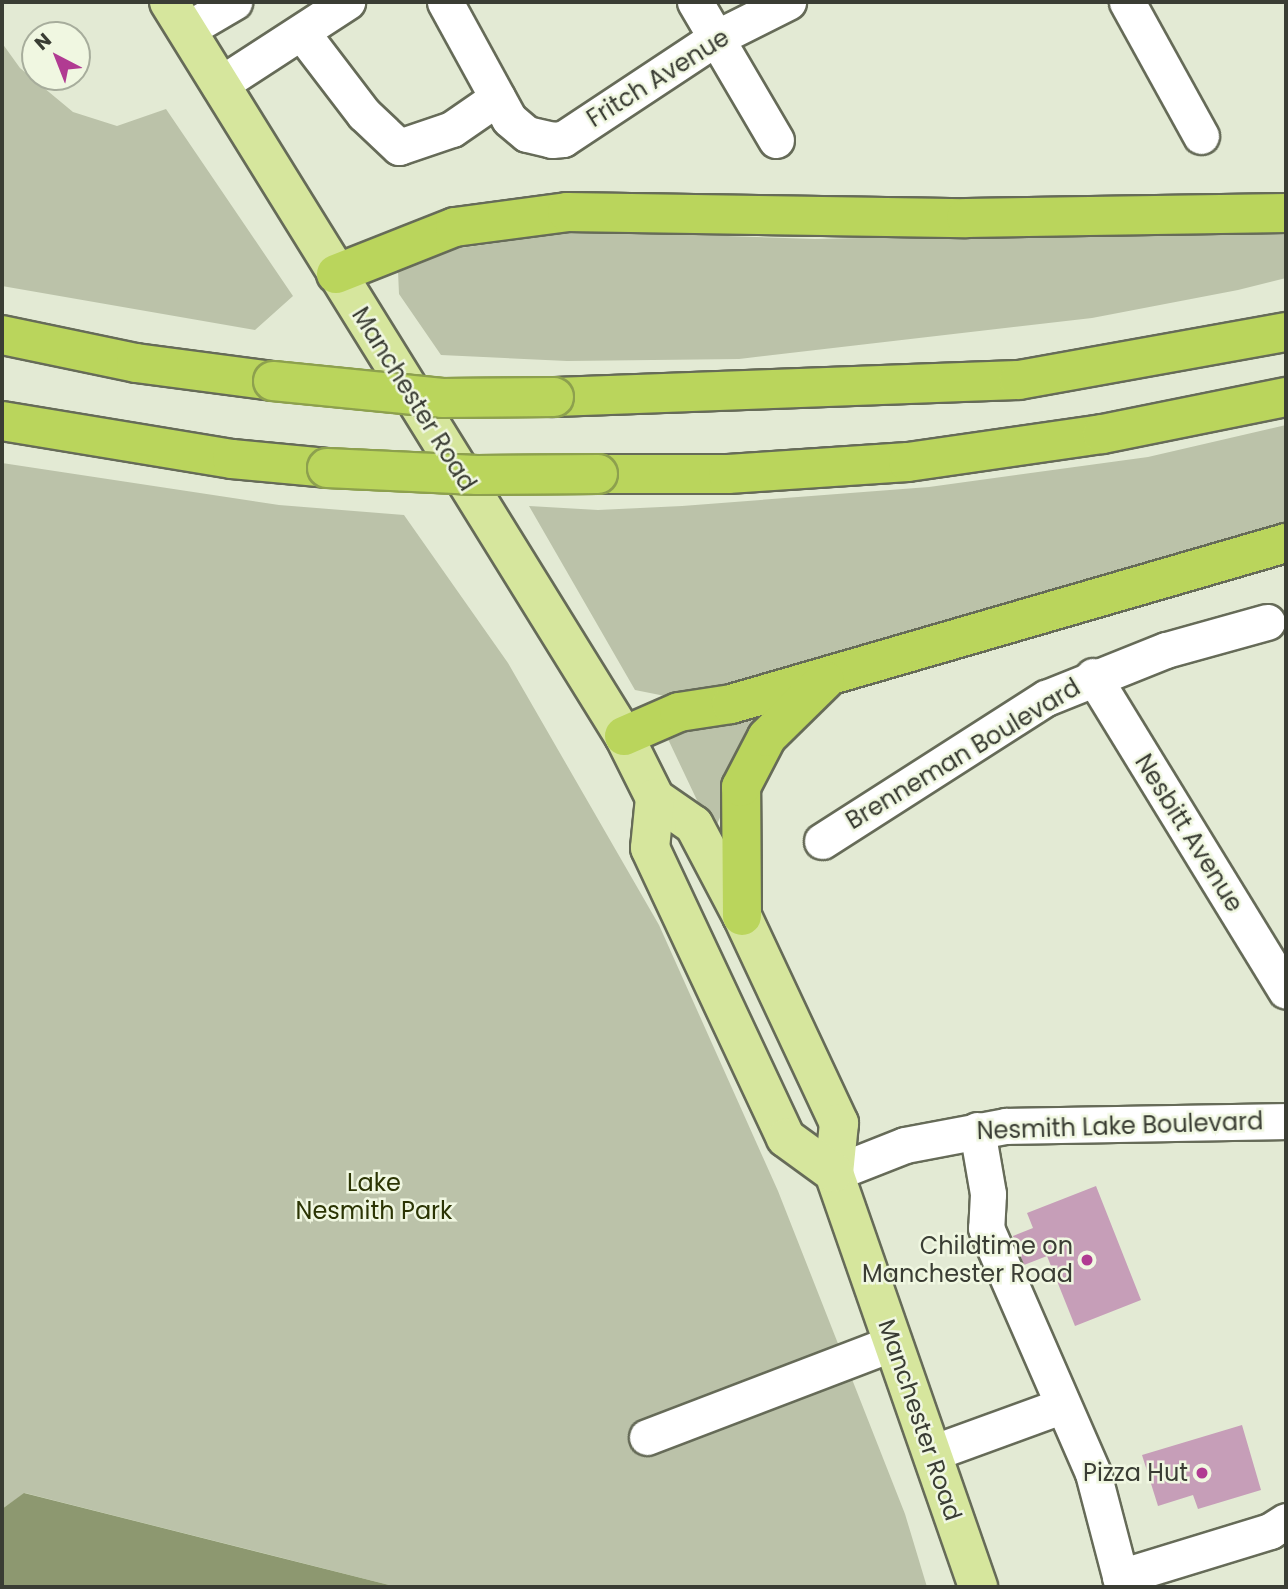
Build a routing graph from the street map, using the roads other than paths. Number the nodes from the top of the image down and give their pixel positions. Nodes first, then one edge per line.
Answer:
1 (234, 2) edge
2 (347, 2) edge
3 (445, 2) edge
4 (695, 2) edge
5 (788, 2) edge
6 (1127, 2) edge
7 (177, 16) edge
8 (302, 33) junction
9 (714, 39) junction
10 (219, 85) junction
11 (497, 98) junction
12 (1201, 136) dead end
13 (776, 140) dead end
14 (1286, 213) edge
15 (337, 274) junction
16 (1286, 332) edge
17 (2, 335) edge
18 (1286, 397) edge
19 (2, 421) edge
20 (1286, 543) edge
21 (1267, 622) dead end
22 (829, 676) junction
23 (1093, 676) junction
24 (624, 736) junction
25 (655, 798) junction
26 (822, 841) dead end
27 (742, 916) junction
28 (1286, 991) edge
29 (1286, 1121) edge
30 (977, 1130) junction
31 (834, 1173) junction
32 (893, 1343) junction
33 (1061, 1406) junction
34 (647, 1437) dead end
35 (932, 1453) junction
36 (1286, 1521) edge
37 (1122, 1582) edge
38 (978, 1587) edge

1 - 7 street
2 - 8 street
3 - 11 street
4 - 9 street
5 - 9 street, Fritch Avenue
6 - 12 street
7 - 10 main road, Manchester Road
8 - 10 street
8 - 11 street
9 - 11 street, Fritch Avenue
9 - 13 street
10 - 15 main road, Manchester Road
14 - 15 highway
15 - 24 main road, Manchester Road
16 - 17 highway, bridge
18 - 19 highway, bridge
20 - 22 highway
21 - 23 street, Brenneman Boulevard
22 - 24 highway
22 - 27 highway
23 - 26 street, Brenneman Boulevard
23 - 28 street, Nesbitt Avenue
24 - 25 main road, Manchester Road
25 - 27 main road, Manchester Road
25 - 31 main road
27 - 31 main road, Manchester Road
29 - 30 street, Nesmith Lake Boulevard
30 - 31 street, Nesmith Lake Boulevard
30 - 33 street
31 - 32 main road, Manchester Road
32 - 34 street
32 - 35 main road, Manchester Road
33 - 35 street
33 - 37 street
35 - 38 main road, Manchester Road
36 - 37 street

